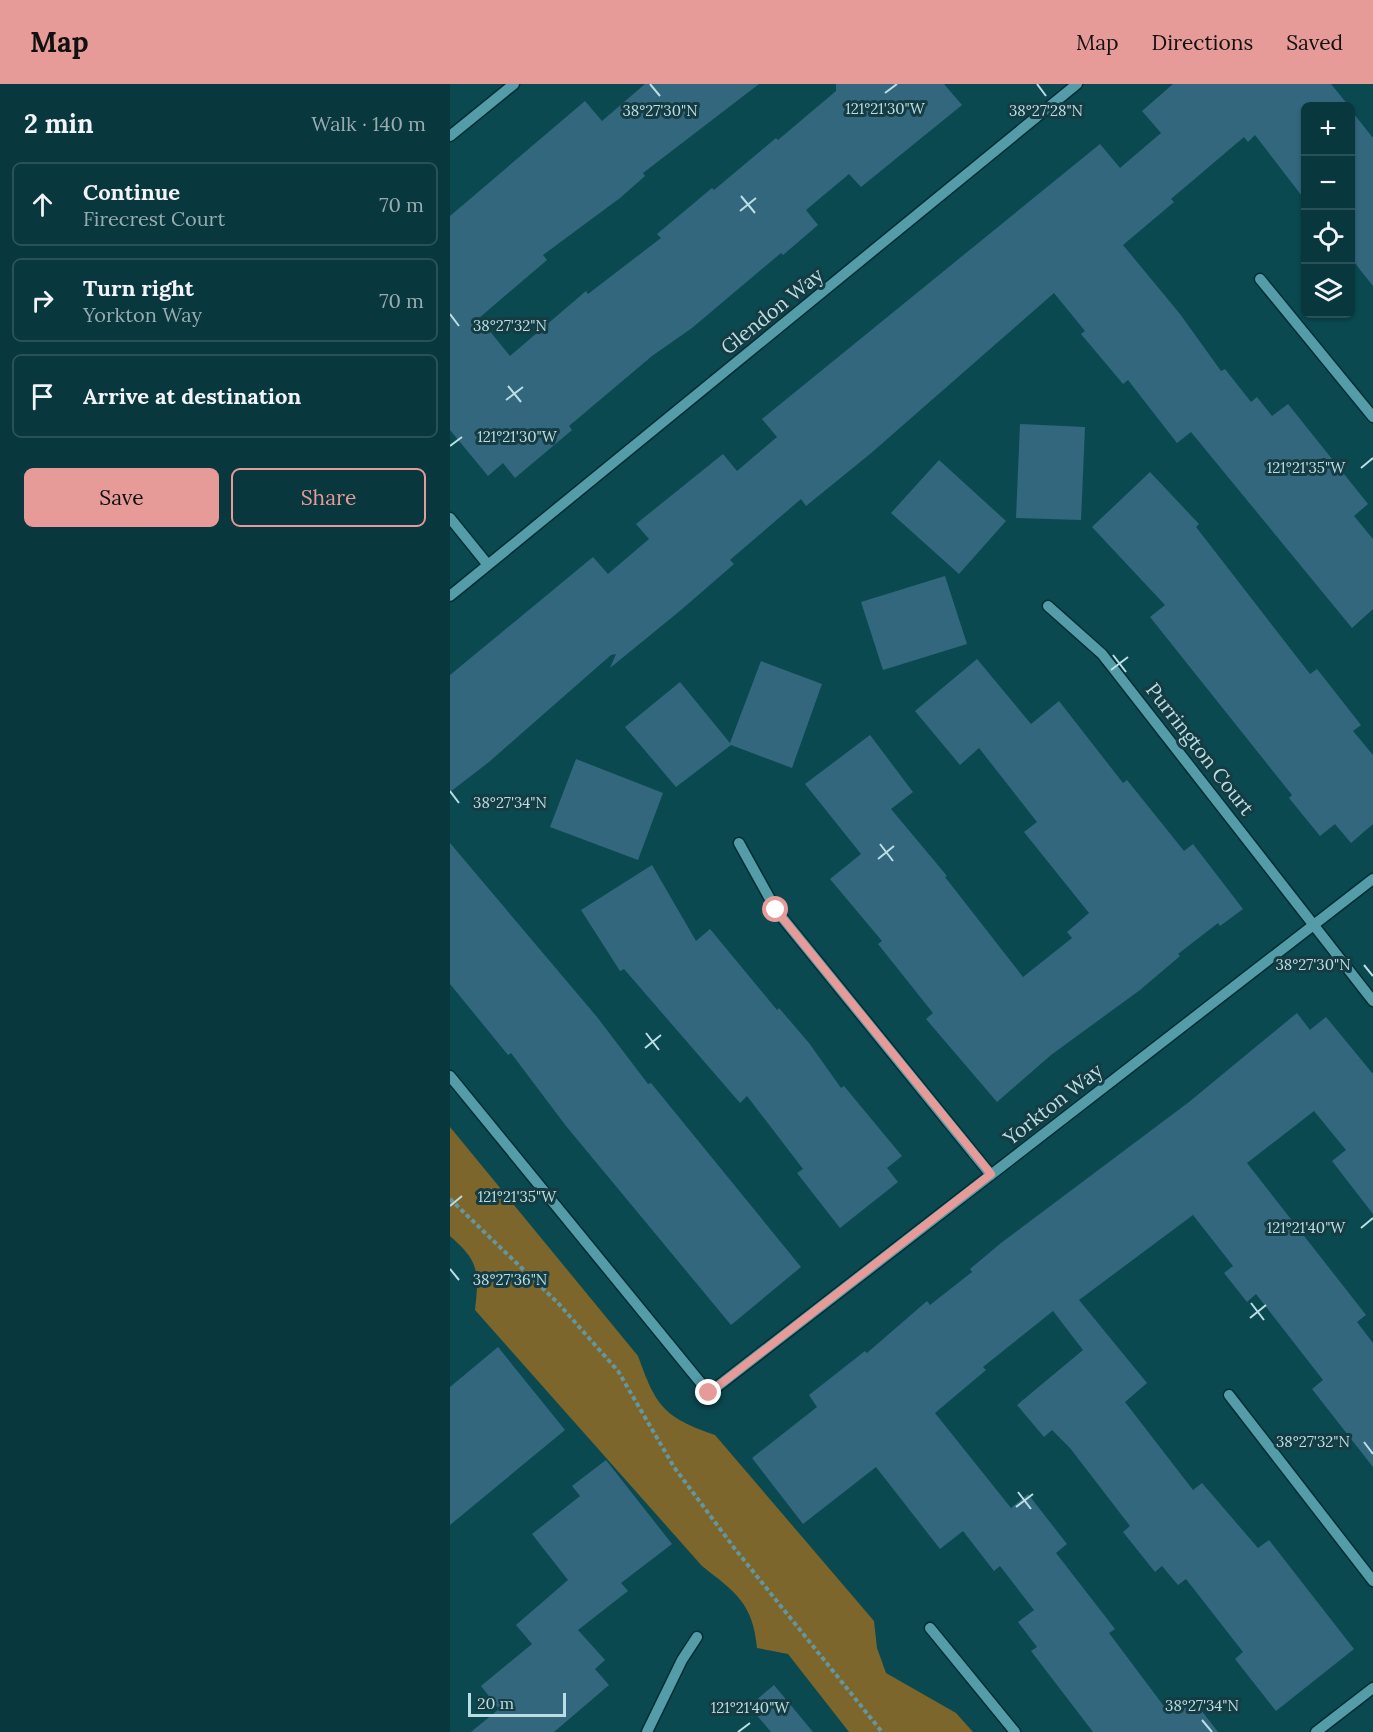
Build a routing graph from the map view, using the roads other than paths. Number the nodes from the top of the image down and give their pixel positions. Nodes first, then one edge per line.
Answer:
1 (514, 84) edge
2 (1077, 84) edge
3 (450, 136) edge
4 (1260, 279) dead end
5 (1373, 417) edge
6 (450, 518) edge
7 (488, 565) junction
8 (450, 596) edge
9 (1048, 606) dead end
10 (739, 843) dead end
11 (1373, 879) edge
12 (1314, 925) junction
13 (1373, 1001) edge
14 (450, 1076) edge
15 (991, 1174) junction
16 (1229, 1395) dead end
17 (1373, 1581) edge
18 (930, 1628) dead end
19 (697, 1637) dead end
20 (1373, 1688) edge
21 (647, 1732) edge
22 (1015, 1732) edge
23 (1316, 1732) edge

1 - 3 street
2 - 7 street, Glendon Way
4 - 5 street
6 - 7 street
7 - 8 street
9 - 12 street, Purrington Court
10 - 15 street
11 - 12 street, Yorkton Way
12 - 13 street, Purrington Court
12 - 15 street, Yorkton Way
14 - 15 street, Yorkton Way
16 - 17 street
18 - 22 street
19 - 21 street
20 - 23 street

